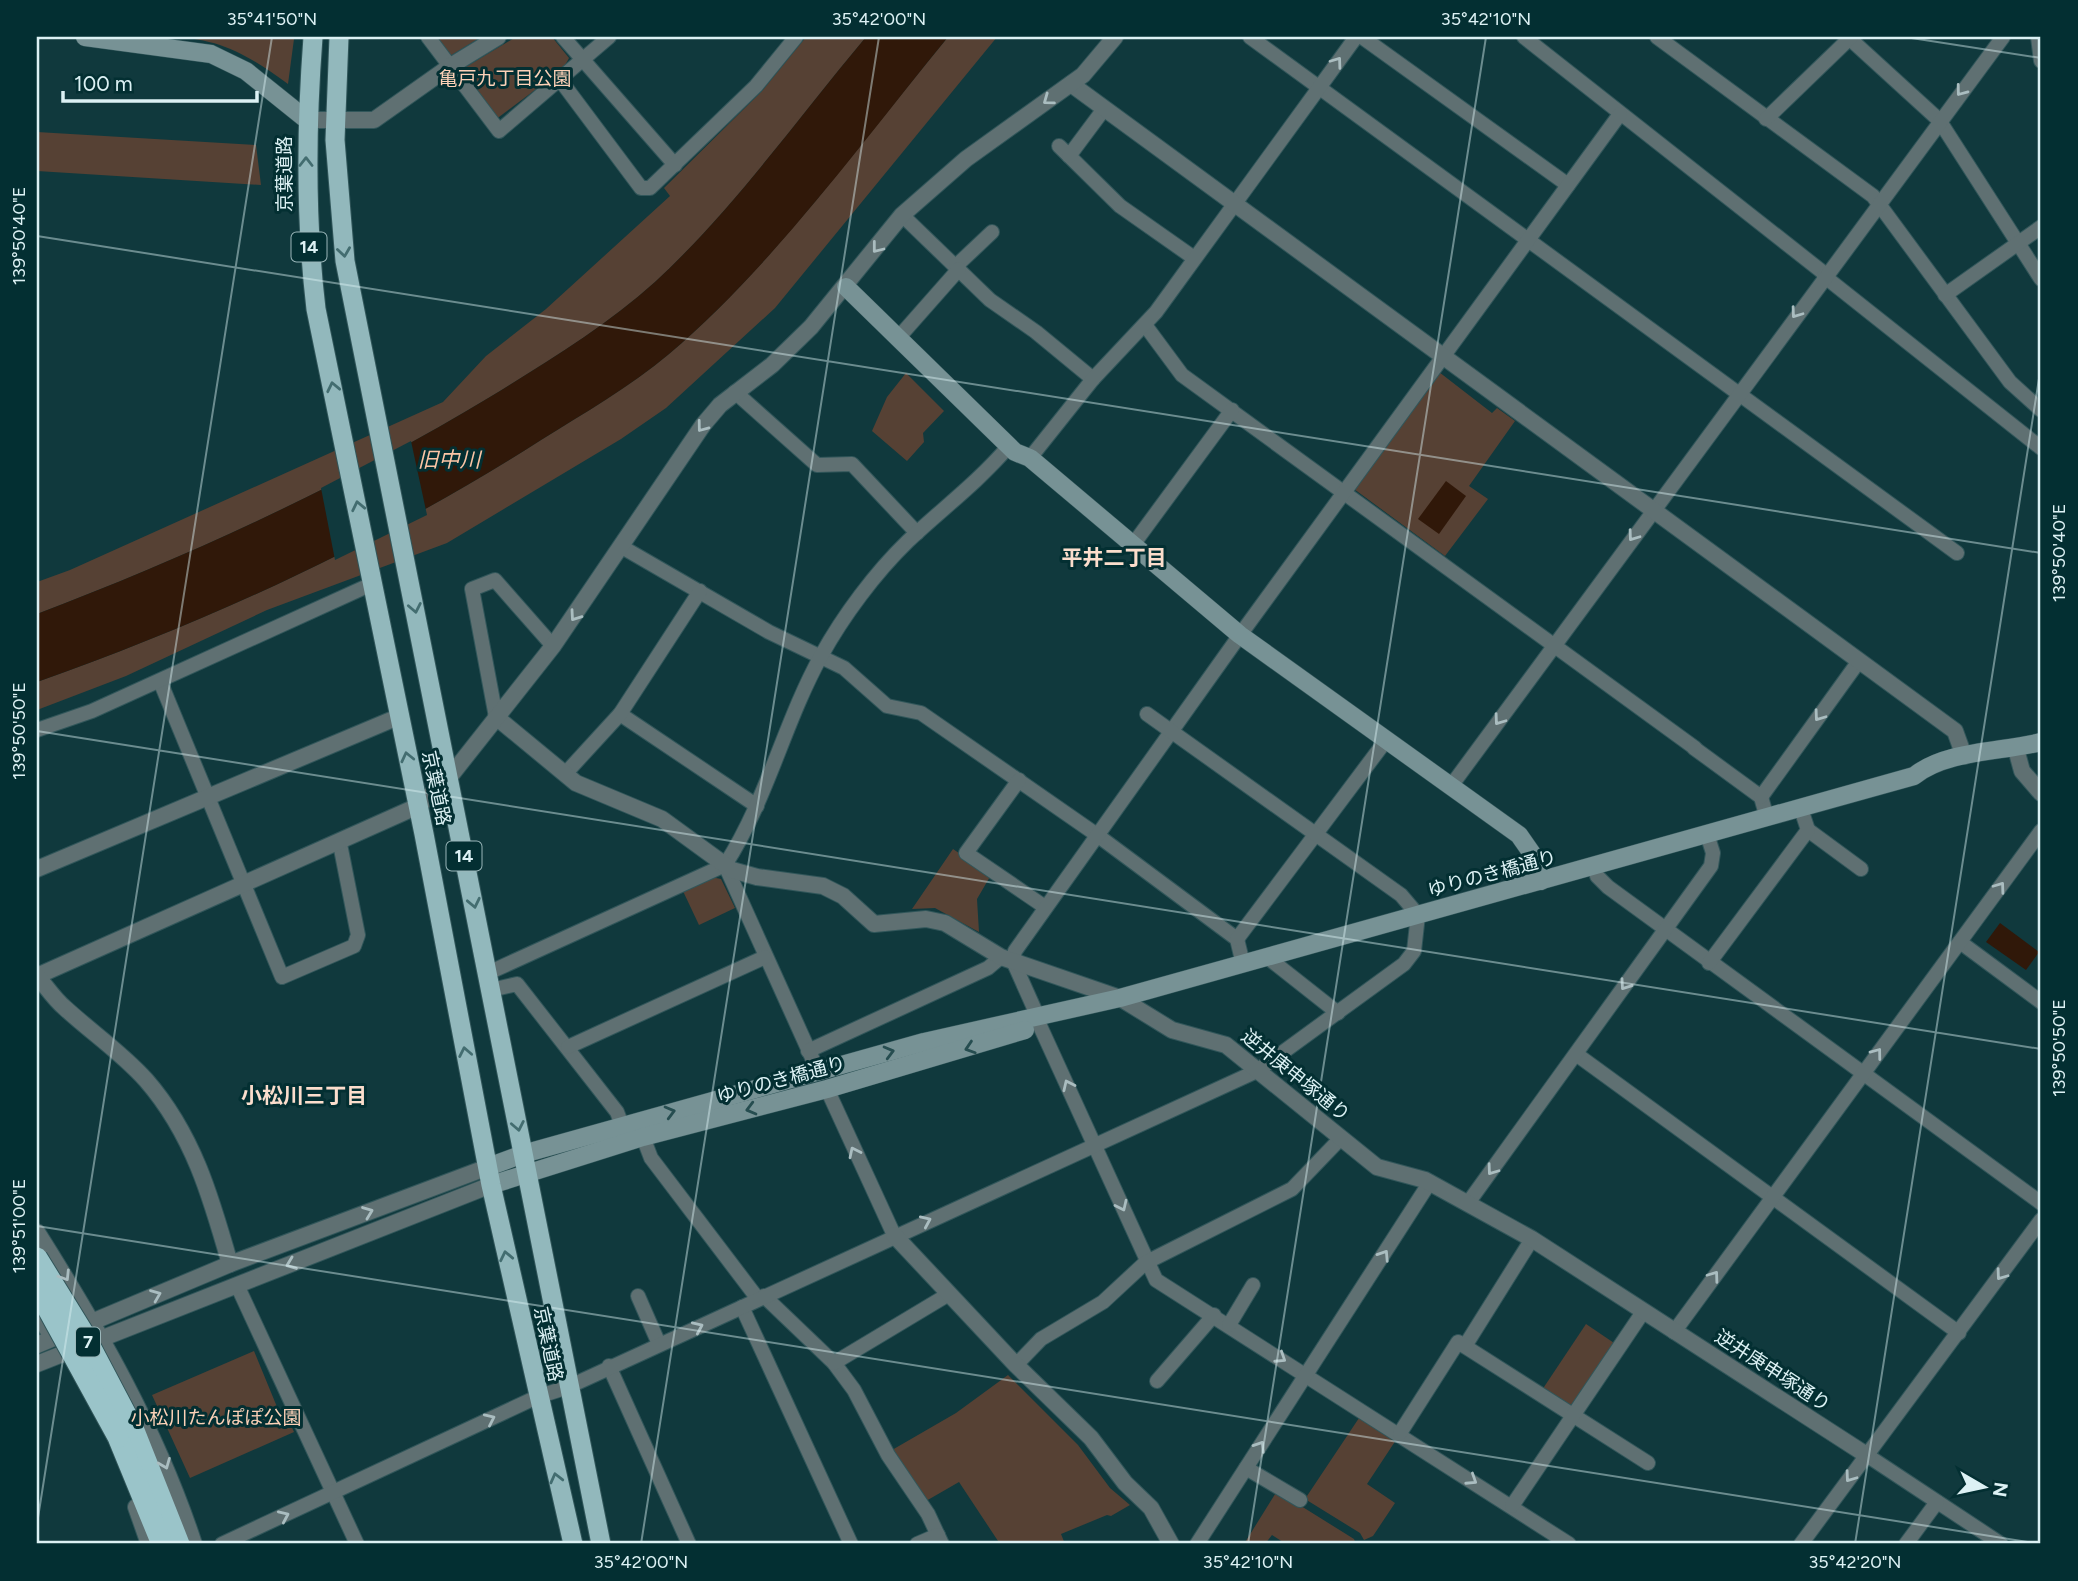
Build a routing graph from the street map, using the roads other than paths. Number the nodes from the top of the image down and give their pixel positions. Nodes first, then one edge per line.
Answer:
1 (85, 37) edge
2 (313, 37) edge
3 (327, 37) edge
4 (338, 37) edge
5 (428, 37) edge
6 (498, 37) edge
7 (563, 37) edge
8 (609, 37) edge
9 (796, 37) edge
10 (1115, 37) edge
11 (1250, 37) edge
12 (1356, 37) edge
13 (1362, 37) edge
14 (1524, 37) edge
15 (1657, 37) edge
16 (1849, 37) edge
17 (2001, 37) edge
18 (2038, 37) edge
19 (583, 60) junction
20 (2041, 61) edge
21 (449, 67) junction
22 (561, 80) junction
23 (1071, 84) junction
24 (1319, 86) junction
25 (1104, 109) junction
26 (1620, 114) junction
27 (1766, 118) junction
28 (307, 120) junction
29 (334, 120) junction
30 (1939, 120) junction
31 (675, 165) junction
32 (1568, 185) junction
33 (1879, 202) junction
34 (1233, 205) junction
35 (902, 215) junction
36 (2041, 227) edge
37 (992, 232) dead end
38 (1528, 239) junction
39 (2017, 244) junction
40 (1194, 258) junction
41 (957, 267) junction
42 (1824, 275) junction
43 (2041, 279) edge
44 (846, 287) junction
45 (1945, 295) junction
46 (1145, 325) junction
47 (899, 337) junction
48 (1443, 357) junction
49 (1093, 379) junction
50 (736, 392) junction
51 (1738, 392) junction
52 (1232, 410) junction
53 (2041, 410) edge
54 (1009, 446) junction
55 (2041, 448) edge
56 (1030, 458) junction
57 (1345, 492) junction
58 (1651, 510) junction
59 (918, 533) junction
60 (622, 547) junction
61 (1132, 547) junction
62 (1957, 553) dead end
63 (374, 583) junction
64 (699, 591) junction
65 (1240, 635) junction
66 (1555, 645) junction
67 (553, 646) junction
68 (821, 657) junction
69 (1859, 661) junction
70 (160, 681) junction
71 (620, 713) junction
72 (1147, 714) dead end
73 (398, 717) junction
74 (496, 717) junction
75 (37, 730) edge
76 (1171, 732) junction
77 (1387, 739) junction
78 (2041, 742) edge
79 (2012, 750) junction
80 (1964, 756) junction
81 (565, 774) junction
82 (1914, 776) junction
83 (449, 779) junction
84 (1019, 780) junction
85 (1451, 786) junction
86 (2041, 793) edge
87 (210, 797) junction
88 (1761, 797) junction
89 (418, 806) junction
90 (757, 806) junction
91 (1801, 808) junction
92 (1767, 818) junction
93 (1808, 830) junction
94 (2041, 831) edge
95 (1315, 834) junction
96 (1707, 834) junction
97 (1097, 835) junction
98 (340, 844) junction
99 (725, 865) junction
100 (1594, 865) junction
101 (37, 869) edge
102 (1861, 869) dead end
103 (1541, 881) junction
104 (245, 886) junction
105 (1045, 907) junction
106 (1418, 915) junction
107 (1664, 929) junction
108 (1237, 939) junction
109 (1960, 942) junction
110 (765, 957) junction
111 (1267, 957) junction
112 (1007, 959) junction
113 (1709, 963) junction
114 (1243, 964) junction
115 (37, 976) edge
116 (490, 981) junction
117 (1119, 998) junction
118 (2041, 1002) edge
119 (1338, 1013) junction
120 (1039, 1021) junction
121 (568, 1047) junction
122 (808, 1051) junction
123 (1576, 1054) junction
124 (818, 1071) junction
125 (1257, 1072) junction
126 (1862, 1074) junction
127 (827, 1089) junction
128 (621, 1125) junction
129 (643, 1137) junction
130 (1341, 1138) junction
131 (1095, 1144) junction
132 (525, 1163) junction
133 (489, 1176) junction
134 (1430, 1182) junction
135 (1772, 1197) junction
136 (1468, 1203) junction
137 (2041, 1203) edge
138 (2041, 1220) edge
139 (37, 1232) edge
140 (894, 1236) junction
141 (1532, 1239) junction
142 (37, 1258) edge
143 (1148, 1261) junction
144 (230, 1264) junction
145 (237, 1284) junction
146 (1253, 1284) dead end
147 (37, 1289) edge
148 (949, 1294) junction
149 (638, 1296) dead end
150 (761, 1298) junction
151 (742, 1307) junction
152 (37, 1311) edge
153 (1643, 1312) junction
154 (1214, 1315) junction
155 (93, 1321) junction
156 (1229, 1325) junction
157 (1674, 1332) junction
158 (1959, 1333) junction
159 (53, 1338) junction
160 (102, 1338) junction
161 (659, 1344) junction
162 (37, 1345) edge
163 (1465, 1346) junction
164 (62, 1354) junction
165 (834, 1363) junction
166 (37, 1364) edge
167 (1016, 1365) junction
168 (609, 1366) junction
169 (1307, 1374) junction
170 (1157, 1381) dead end
171 (568, 1387) junction
172 (537, 1397) junction
173 (1574, 1415) junction
174 (1400, 1433) junction
175 (1868, 1456) junction
176 (1648, 1462) dead end
177 (1246, 1468) junction
178 (334, 1493) junction
179 (1300, 1500) dead end
180 (1937, 1503) junction
181 (1512, 1506) junction
182 (940, 1540) edge
183 (601, 1543) edge
184 (149, 1544) edge
185 (162, 1544) edge
186 (179, 1544) edge
187 (194, 1544) edge
188 (222, 1544) edge
189 (357, 1544) edge
190 (573, 1544) edge
191 (689, 1544) edge
192 (851, 1544) edge
193 (917, 1544) edge
194 (1171, 1544) edge
195 (1197, 1544) edge
196 (1569, 1544) edge
197 (1801, 1544) edge
198 (1906, 1544) edge
199 (2001, 1544) edge

1 - 28 main road
2 - 28 highway, 京葉道路 / 14
3 - 4 main road
4 - 29 highway, 京葉道路 / 14
5 - 21 street
6 - 21 street
7 - 19 street
8 - 19 street
9 - 31 street
10 - 23 street
11 - 24 street
24 -> 12 street
13 - 32 street
14 - 26 street
15 - 27 street
16 - 27 street
16 - 30 street
17 -> 30 street
18 - 20 street
19 - 22 street
19 - 31 street
21 - 22 street
21 - 29 street
22 - 31 street
23 - 25 street
23 -> 35 street
24 - 34 street
24 - 38 street
25 - 34 street
25 - 40 street
26 - 32 street
26 - 42 street
27 - 33 street
28 - 29 street
63 -> 28 highway, 京葉道路 / 14
29 -> 83 highway, 京葉道路 / 14
30 - 33 street
30 - 39 street
32 - 38 street
33 - 42 street
33 - 45 street
34 - 40 street
34 - 48 street
35 - 41 street
35 -> 44 street
36 - 39 street
37 - 41 street
38 - 48 street
38 - 51 street
39 - 43 street
39 - 45 street
40 - 46 street
41 - 47 street
41 - 49 street
42 -> 51 street
42 - 55 street
44 - 47 main road
44 - 50 street
45 - 53 street
46 - 49 street
46 - 52 street
47 - 54 main road
48 - 57 street
48 - 58 street
49 - 56 street
50 - 59 street
50 -> 60 street
51 - 58 street
51 - 62 street
52 - 57 street
52 - 61 street
54 - 56 main road
54 - 59 street
56 - 61 main road
57 - 65 street
57 - 66 street
58 -> 66 street
58 - 69 street
59 - 68 street
60 - 64 street
60 -> 67 street
61 - 65 main road
63 - 70 street
63 - 73 highway, 京葉道路 / 14
64 - 68 street
64 - 71 street
65 - 76 street
65 - 77 main road
66 -> 85 street
66 - 88 street
67 - 74 street
67 - 74 street
68 - 84 street
68 - 90 street
69 - 80 street
69 -> 88 street
70 - 75 street
70 - 87 street
71 - 81 street
71 - 90 street
72 - 76 street
73 - 87 street
89 -> 73 highway, 京葉道路 / 14
74 - 81 street, 逆井庚申塚通り
74 - 83 street
76 - 95 street
76 - 97 street
77 - 85 main road
77 - 95 street
78 - 79 main road
79 - 80 main road
79 - 82 main road
79 - 86 street
80 - 82 main road
81 - 99 street, 逆井庚申塚通り
82 - 91 main road, ゆりのき橋通り
83 - 89 street
83 -> 116 highway, 京葉道路 / 14
84 - 97 street
84 - 105 street
85 - 103 main road
87 - 101 street
87 - 104 street
88 - 92 street
89 - 98 street
133 -> 89 highway, 京葉道路 / 14
90 - 99 street
91 - 92 main road, ゆりのき橋通り
91 - 93 street
92 - 96 main road, ゆりのき橋通り
93 - 102 street
93 - 113 street
109 -> 94 street
95 - 106 street
95 - 108 street
96 - 100 main road, ゆりのき橋通り
96 - 107 street
97 - 105 street
97 - 108 street
98 - 104 street
98 - 104 street
99 - 110 street
99 - 112 street, 逆井庚申塚通り
99 - 116 street
100 - 103 main road, ゆりのき橋通り
100 - 107 street
103 - 106 main road, ゆりのき橋通り
104 - 115 street
105 - 112 street
106 - 111 main road, ゆりのき橋通り
106 - 119 street
107 - 113 street
107 -> 123 street
108 - 114 street
109 - 118 street
126 -> 109 street
110 - 121 street
110 - 122 street
111 - 114 main road, ゆりのき橋通り
111 - 119 street
112 - 117 street, 逆井庚申塚通り
112 - 120 street
112 - 122 street
113 - 126 street
114 - 117 main road, ゆりのき橋通り
115 - 144 street
116 - 121 street
116 -> 132 highway, 京葉道路 / 14
117 - 120 main road, ゆりのき橋通り
117 - 125 street, 逆井庚申塚通り
119 - 125 street
124 -> 120 main road, ゆりのき橋通り
120 -> 127 main road, ゆりのき橋通り
131 -> 120 street
121 - 128 street
122 - 124 street
123 - 135 street
123 -> 136 street
128 -> 124 main road, ゆりのき橋通り
125 - 130 street, 逆井庚申塚通り
125 - 131 street
126 - 135 street
126 - 137 street
127 -> 129 main road, ゆりのき橋通り
140 -> 127 street
128 - 132 main road, ゆりのき橋通り
129 - 132 main road, ゆりのき橋通り
129 - 150 street
130 - 134 street, 逆井庚申塚通り
130 - 143 street
140 -> 131 street
131 -> 143 street
132 - 133 main road, ゆりのき橋通り
132 - 171 highway, 京葉道路 / 14
144 -> 133 street
133 -> 145 street
172 -> 133 highway, 京葉道路 / 14
134 - 136 street, 逆井庚申塚通り
169 -> 134 street
157 -> 135 street
135 - 158 street
136 - 141 street, 逆井庚申塚通り
138 -> 158 street
139 -> 155 street
140 - 148 street
140 - 150 street
141 - 153 street, 逆井庚申塚通り
141 - 163 street
142 - 186 highway, 7, bridge
143 - 154 street
143 - 167 street
155 -> 144 street
145 - 160 street
145 - 178 street
146 - 156 street
147 - 185 highway, 7, bridge
148 - 165 street
148 - 167 street
149 - 161 street
150 - 151 street
150 - 165 street
161 -> 151 street
151 - 192 street
152 - 159 street
153 - 157 street, 逆井庚申塚通り
153 - 173 street
154 - 156 street
154 - 170 street
155 - 159 street
155 - 160 street
156 -> 169 street
157 - 175 street, 逆井庚申塚通り
158 - 175 street
159 - 162 street
159 - 164 street
160 - 164 street
160 -> 187 street
161 - 168 street
163 - 173 street
163 - 174 street
164 - 166 street
164 - 184 street
165 - 182 street
167 - 194 street
168 - 171 street
168 - 191 street
169 - 174 street
177 -> 169 street
171 - 172 street
171 - 183 highway, 京葉道路 / 14
178 -> 172 street
190 -> 172 highway, 京葉道路 / 14
173 - 176 street
173 - 181 street
174 -> 181 street
175 - 180 street, 逆井庚申塚通り
175 -> 197 street
177 - 179 street
177 - 195 street
188 -> 178 street
178 - 189 street
180 - 198 street
180 - 199 street, 逆井庚申塚通り
181 - 196 street
182 - 193 street

